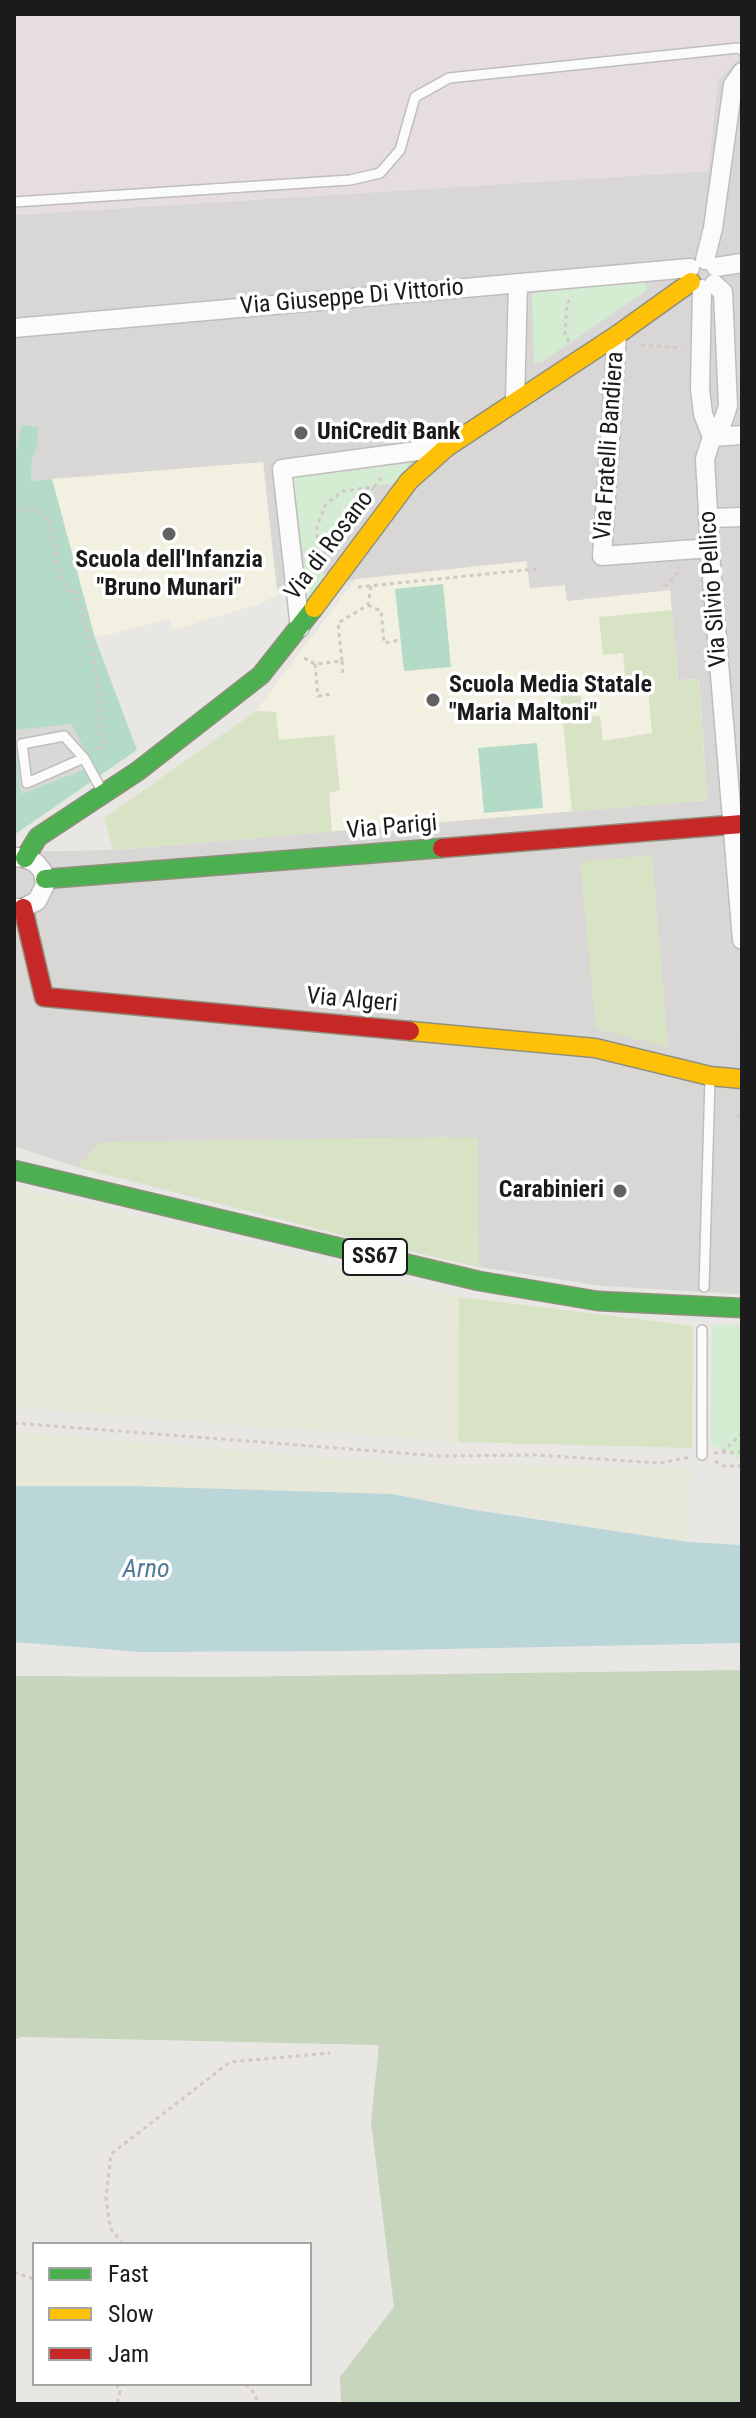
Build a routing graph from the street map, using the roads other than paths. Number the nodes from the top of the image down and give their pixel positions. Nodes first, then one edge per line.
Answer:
1 (742, 50) edge
2 (742, 72) edge
3 (14, 202) edge
4 (742, 263) edge
5 (703, 275) junction
6 (518, 283) junction
7 (14, 328) edge
8 (617, 335) junction
9 (515, 402) junction
10 (742, 435) edge
11 (712, 437) junction
12 (447, 447) junction
13 (742, 517) edge
14 (709, 518) junction
15 (710, 548) junction
16 (300, 628) junction
17 (84, 758) junction
18 (103, 793) junction
19 (737, 824) edge
20 (20, 858) edge
21 (45, 879) junction
22 (19, 908) edge
23 (742, 940) edge
24 (710, 1076) junction
25 (738, 1079) edge
26 (14, 1170) edge
27 (704, 1287) dead end
28 (742, 1308) edge
29 (702, 1330) dead end
30 (702, 1455) road end

1 - 3 lane
2 - 5 street, Via Silvio Pellico
4 - 5 street, Via Giuseppe Di Vittorio
5 - 6 street, Via Giuseppe Di Vittorio
5 - 8 street, Via di Rosano
5 - 11 street, Via Silvio Pellico
5 - 11 street
6 - 7 street, Via Giuseppe Di Vittorio
6 - 9 street
8 - 9 street, Via di Rosano
8 - 15 street, Via Fratelli Bandiera
9 - 12 street, Via di Rosano
10 - 11 street
11 - 14 street, Via Silvio Pellico
12 - 16 street, Via di Rosano
12 - 16 street
13 - 14 street
14 - 15 street, Via Silvio Pellico
15 - 19 street, Via Silvio Pellico
16 - 18 street, Via di Rosano
17 - 17 lane
17 - 18 lane
18 - 20 street, Via di Rosano
19 - 21 street, Via Parigi
19 - 23 street, Via Silvio Pellico
20 - 21 street, Via di Rosano
21 - 22 street
22 - 24 street, Via Algeri
24 - 25 street, Via Algeri
24 - 27 lane
26 - 28 street, SS67
29 - 30 lane

